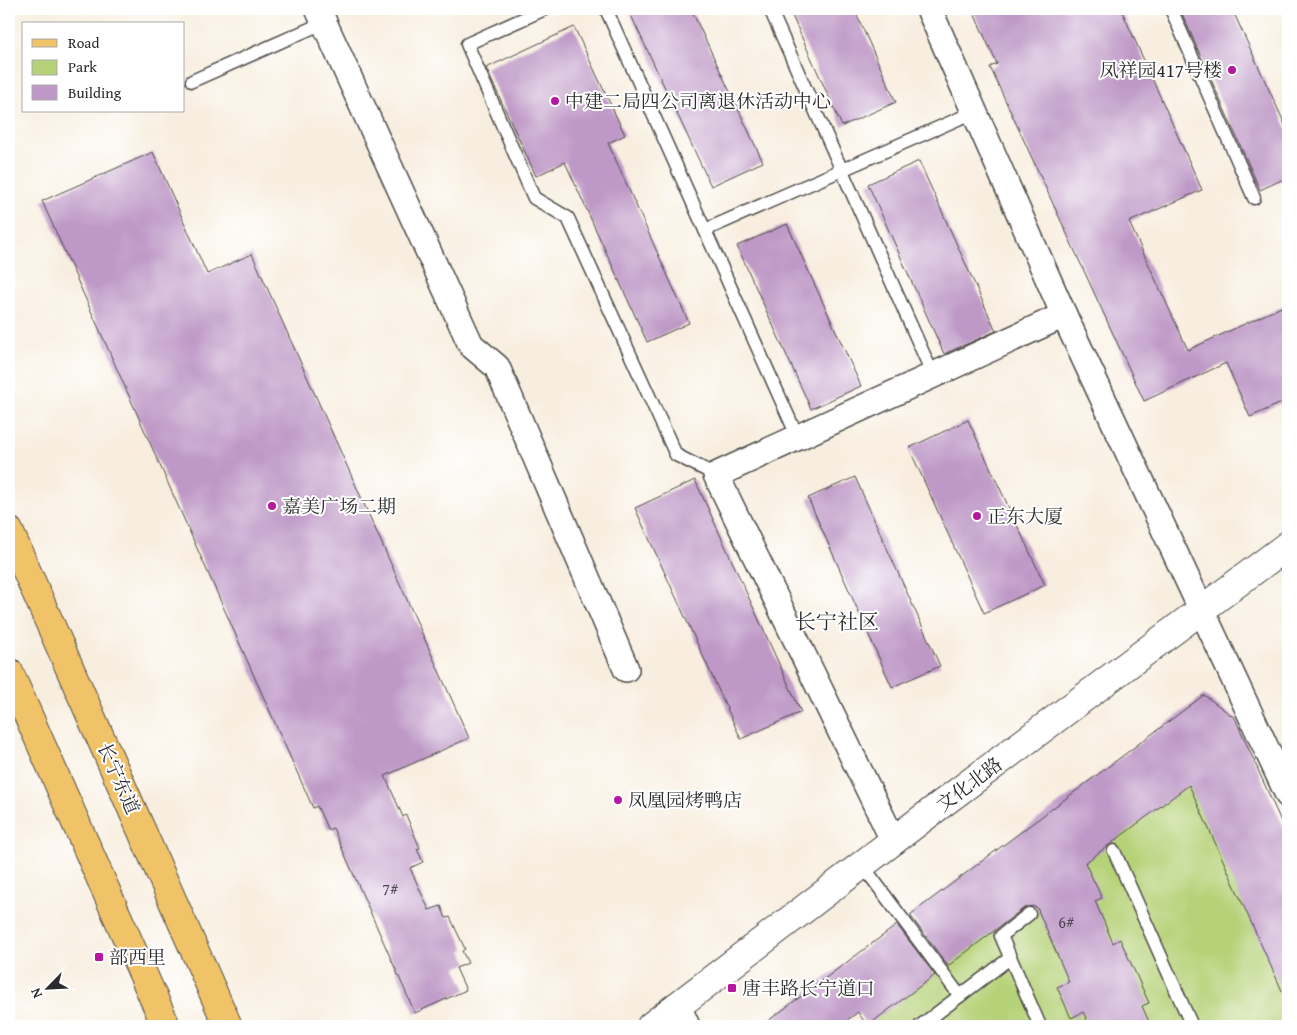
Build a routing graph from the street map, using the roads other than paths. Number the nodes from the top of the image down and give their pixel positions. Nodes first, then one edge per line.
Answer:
1 (545, 9) edge
2 (606, 9) edge
3 (770, 9) edge
4 (929, 9) edge
5 (1171, 9) edge
6 (320, 16) edge
7 (192, 81) dead end
8 (974, 112) junction
9 (841, 170) junction
10 (1254, 198) dead end
11 (705, 230) junction
12 (1064, 315) junction
13 (933, 375) junction
14 (798, 438) junction
15 (716, 475) junction
16 (9, 531) edge
17 (1288, 545) edge
18 (1203, 609) junction
19 (626, 668) dead end
20 (9, 672) edge
21 (1288, 795) edge
22 (894, 842) junction
23 (1114, 851) dead end
24 (862, 866) junction
25 (1029, 914) dead end
26 (1010, 958) junction
27 (960, 996) junction
28 (682, 1016) edge
29 (166, 1026) edge
30 (228, 1026) edge
31 (651, 1026) edge
32 (920, 1026) edge
33 (1040, 1026) edge
34 (1192, 1026) edge

1 - 15 lane
2 - 11 lane
3 - 9 lane
4 - 8 street
5 - 10 lane
6 - 7 lane
6 - 19 street
8 - 9 lane
8 - 12 street
9 - 11 lane
9 - 13 lane
11 - 14 lane
12 - 13 street
12 - 18 street
13 - 14 street
14 - 15 street
15 - 22 street
16 - 30 main road, 长宁东道
17 - 18 street, 文化北路
18 - 21 street
18 - 22 street, 文化北路
20 - 29 main road
22 - 24 street, 文化北路
23 - 34 lane
24 - 27 lane
24 - 28 street, 文化北路
25 - 26 lane
26 - 27 lane
26 - 33 lane
27 - 32 lane
28 - 31 street, 文化北路

